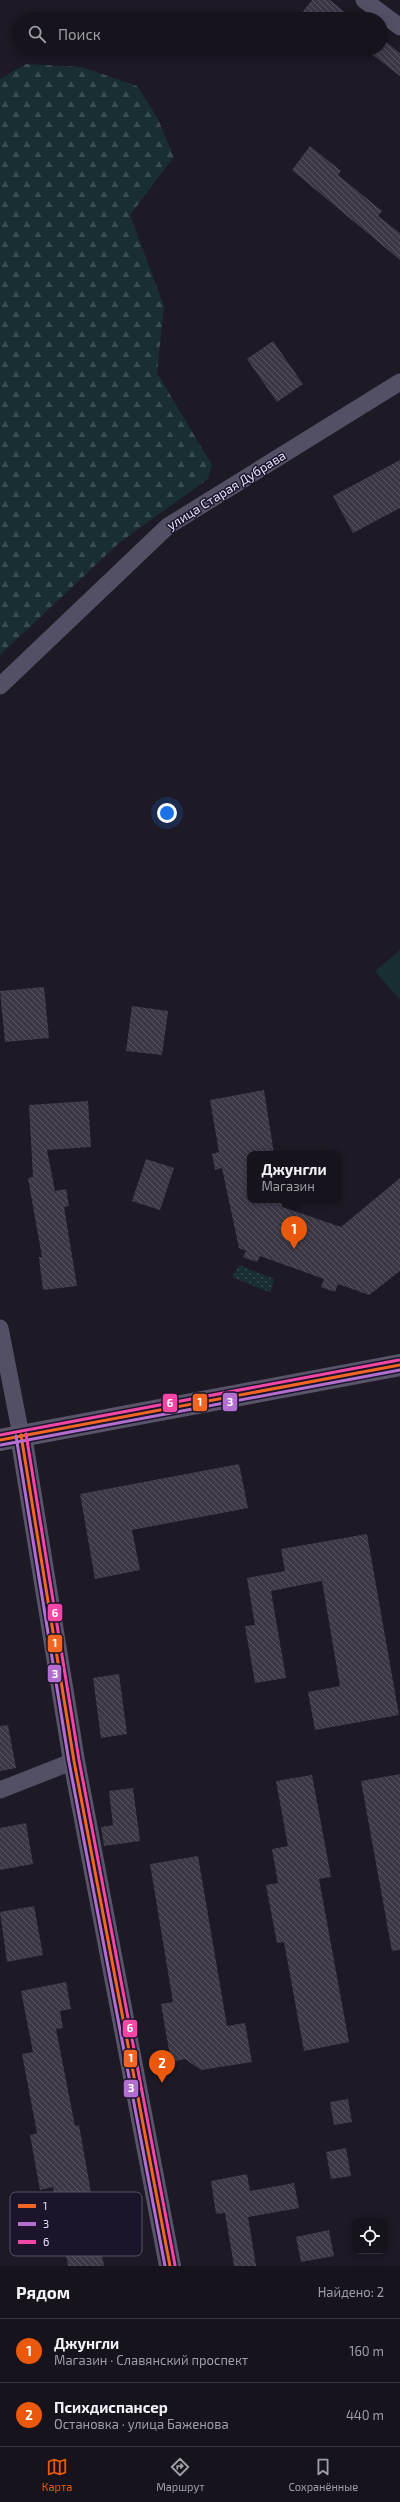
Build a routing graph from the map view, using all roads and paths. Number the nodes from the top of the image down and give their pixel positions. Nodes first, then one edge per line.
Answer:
1 (364, 0) edge
2 (380, 12) edge
3 (388, 18) edge
4 (400, 27) edge
5 (400, 382) edge
6 (0, 686) edge
7 (0, 1328) edge
8 (400, 1365) edge
9 (10, 1438) edge
10 (74, 1761) junction
11 (0, 1790) edge
12 (170, 2266) edge

1 - 2 street
3 - 4 street
5 - 6 street, улица Старая Дубрава
7 - 9 street
8 - 9 street
9 - 10 street
10 - 11 street
10 - 12 street

